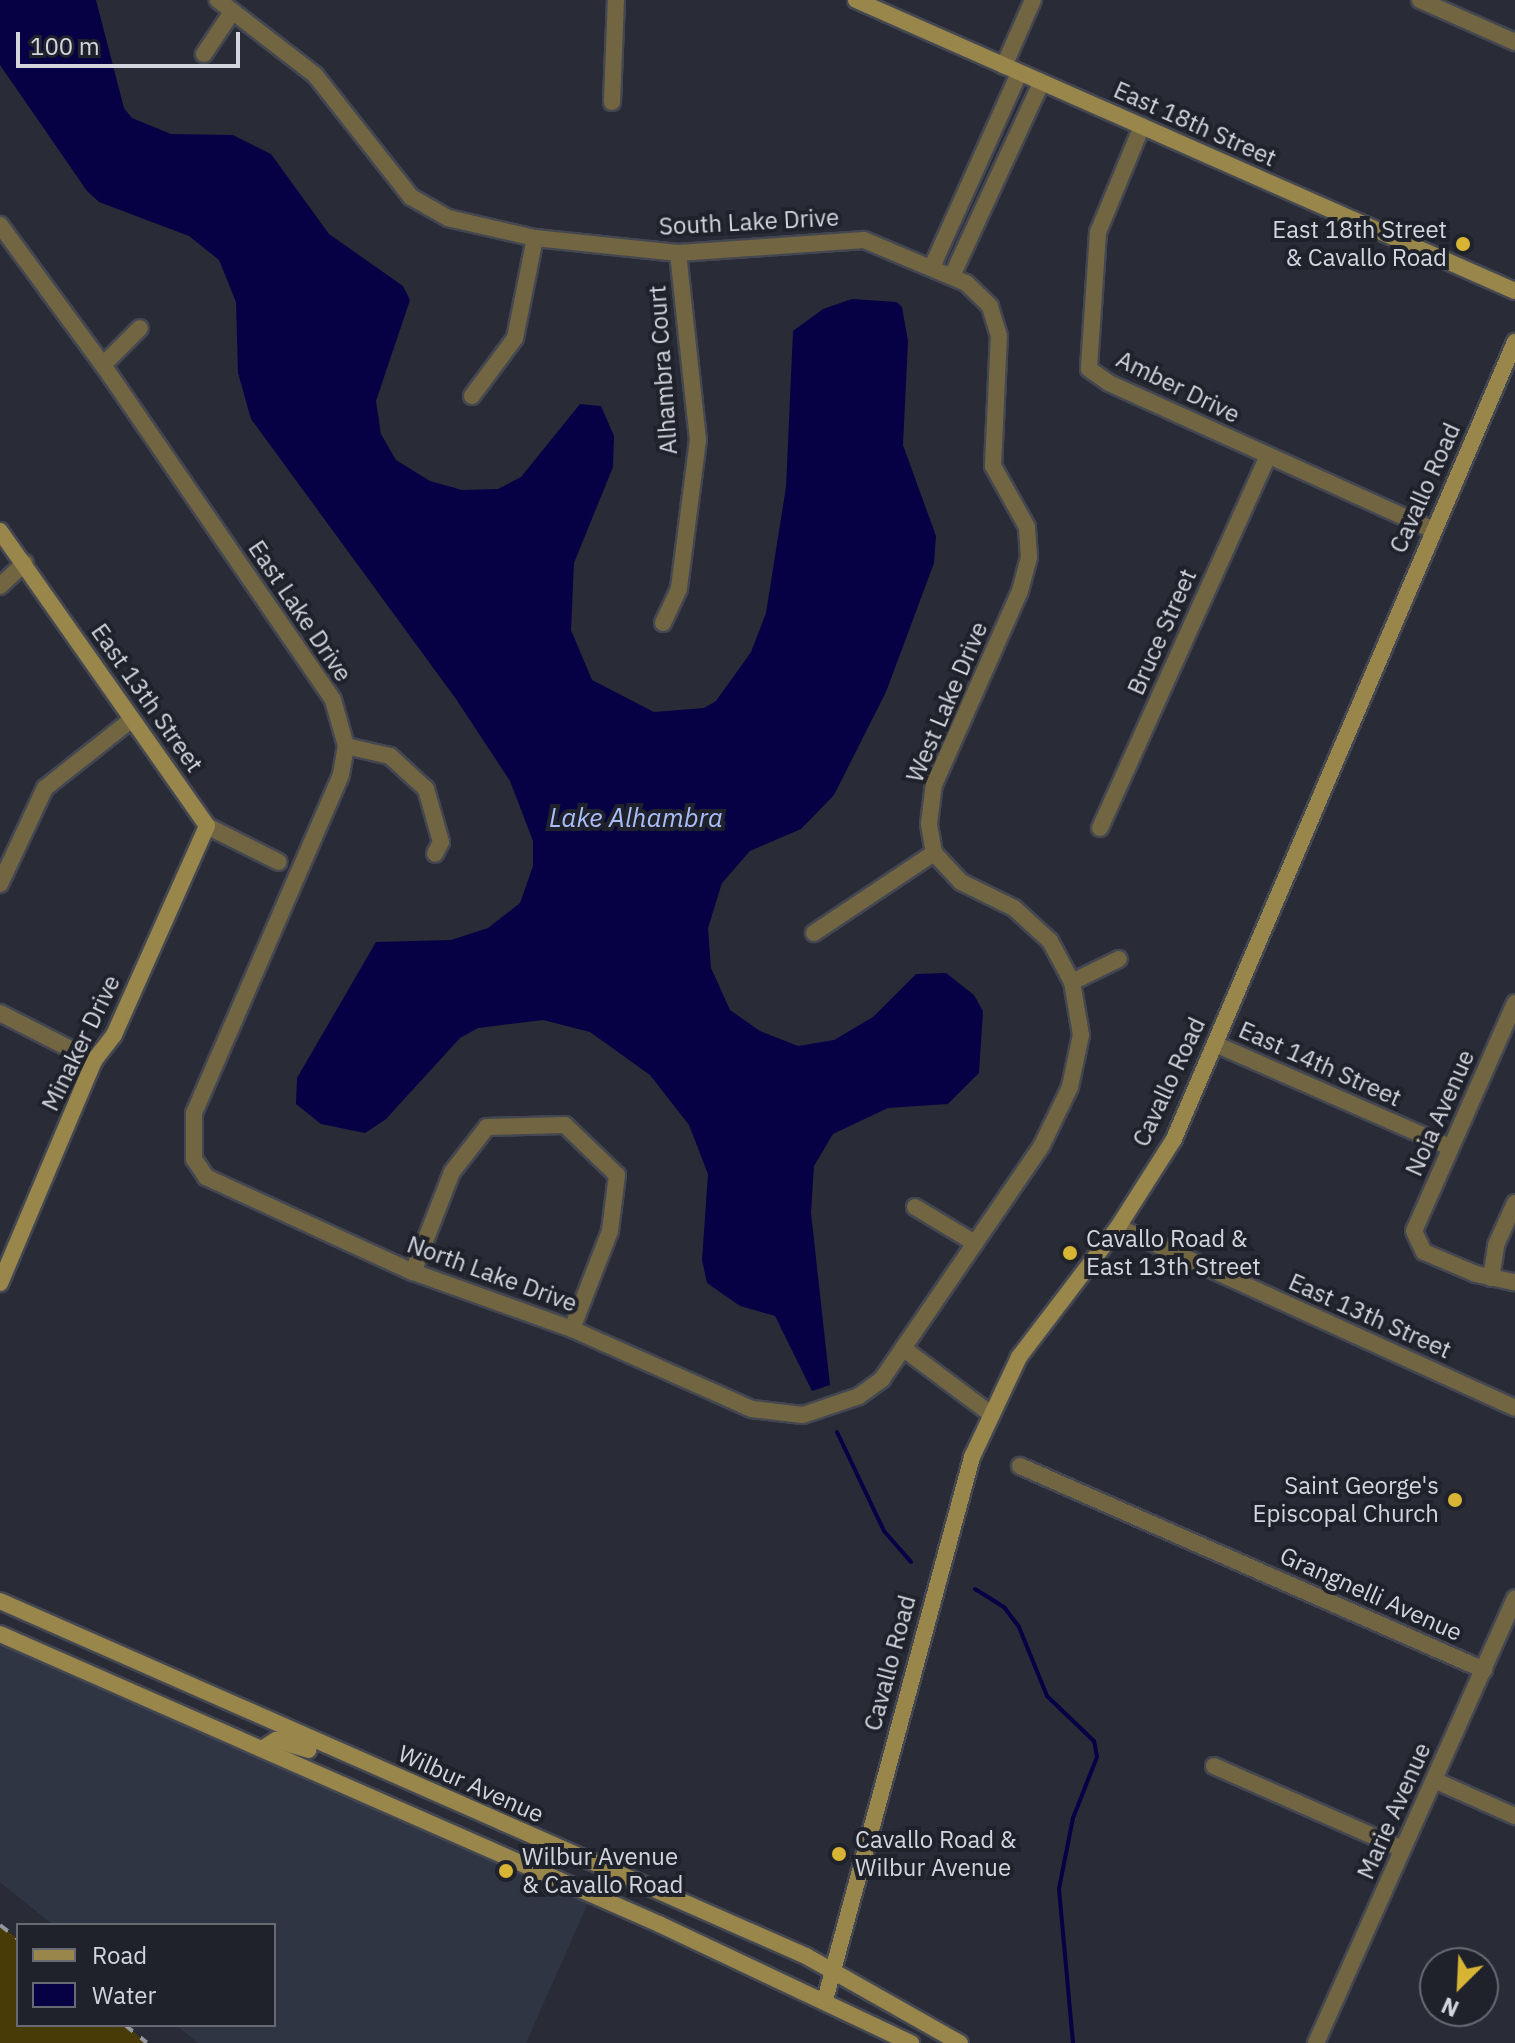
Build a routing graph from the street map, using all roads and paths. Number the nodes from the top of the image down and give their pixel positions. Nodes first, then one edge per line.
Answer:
1 (218, 0) edge
2 (616, 0) edge
3 (856, 0) edge
4 (1033, 0) edge
5 (1420, 0) edge
6 (232, 12) junction
7 (1515, 42) edge
8 (204, 54) dead end
9 (1012, 70) junction
10 (1041, 83) junction
11 (612, 102) dead end
12 (1142, 126) junction
13 (0, 225) edge
14 (535, 238) junction
15 (678, 253) junction
16 (941, 271) junction
17 (1515, 291) edge
18 (140, 328) dead end
19 (1515, 342) edge
20 (103, 365) junction
21 (472, 396) dead end
22 (1268, 456) junction
23 (1433, 530) junction
24 (0, 531) edge
25 (25, 563) junction
26 (0, 586) edge
27 (663, 623) dead end
28 (131, 720) junction
29 (346, 746) junction
30 (207, 826) junction
31 (1100, 828) dead end
32 (934, 853) junction
33 (435, 854) dead end
34 (279, 862) dead end
35 (0, 884) edge
36 (814, 933) dead end
37 (1119, 959) dead end
38 (1072, 982) junction
39 (1515, 1003) edge
40 (0, 1013) edge
41 (1215, 1044) junction
42 (94, 1061) junction
43 (1450, 1147) junction
44 (194, 1159) joint
45 (1515, 1203) edge
46 (915, 1207) dead end
47 (1118, 1227) junction
48 (975, 1243) junction
49 (413, 1272) junction
50 (1491, 1278) junction
51 (1515, 1282) edge
52 (0, 1283) edge
53 (572, 1329) junction
54 (904, 1349) junction
55 (1515, 1408) edge
56 (991, 1414) junction
57 (1020, 1466) dead end
58 (0, 1601) edge
59 (1514, 1605) edge
60 (0, 1634) edge
61 (1484, 1670) junction
62 (262, 1749) junction
63 (341, 1754) junction
64 (1214, 1766) dead end
65 (1434, 1780) junction
66 (1515, 1816) edge
67 (1402, 1849) junction
68 (832, 1972) junction
69 (825, 2000) junction
70 (911, 2043) edge
71 (960, 2043) edge
72 (1316, 2043) edge

1 - 6 street, South Lake Drive
2 - 11 street
3 - 9 main road, East 18th Street
4 - 9 street
5 - 7 street
6 - 8 street
6 - 14 street, South Lake Drive
9 - 10 main road, East 18th Street
9 - 16 street
10 - 12 main road, East 18th Street
10 - 16 street
12 - 17 main road, East 18th Street
12 - 22 street, Amber Drive
13 - 20 street, East Lake Drive
14 - 15 street, South Lake Drive
14 - 21 street
15 - 16 street, South Lake Drive
15 - 27 street, Alhambra Court
16 - 32 street, West Lake Drive
18 - 20 street
19 - 23 main road, Cavallo Road
20 - 29 street, East Lake Drive
22 - 23 street, Amber Drive
22 - 31 street, Bruce Street
23 - 41 main road, Cavallo Road
24 - 25 main road, East 13th Street
25 - 26 street
25 - 28 main road, East 13th Street
28 - 30 main road, East 13th Street
28 - 35 street
29 - 33 street
29 - 44 street, East Lake Drive
30 - 34 street, East 13th Street
30 - 42 main road, Minaker Drive
32 - 36 street
32 - 38 street
37 - 38 street
38 - 48 street
39 - 43 street, Noia Avenue
40 - 42 street
41 - 43 street, East 14th Street
41 - 47 main road, Cavallo Road
42 - 52 main road, Minaker Drive
43 - 50 street, Noia Avenue
44 - 49 street, North Lake Drive
45 - 50 street
46 - 48 street
47 - 55 street, East 13th Street
47 - 56 main road, Cavallo Road
48 - 54 street
49 - 53 street, North Lake Drive
49 - 53 street
50 - 51 street
53 - 54 street, North Lake Drive
54 - 56 street
56 - 68 main road, Cavallo Road
57 - 61 street, Grangnelli Avenue
58 - 63 main road, Wilbur Avenue
59 - 61 street, Marie Avenue
60 - 62 main road
61 - 65 street, Marie Avenue
62 - 63 main road
62 - 69 main road
63 - 68 main road, Wilbur Avenue
64 - 67 street
65 - 66 street
65 - 67 street, Marie Avenue
67 - 72 street, Marie Avenue
68 - 69 main road, Cavallo Road
68 - 71 main road, Wilbur Avenue
69 - 70 main road

